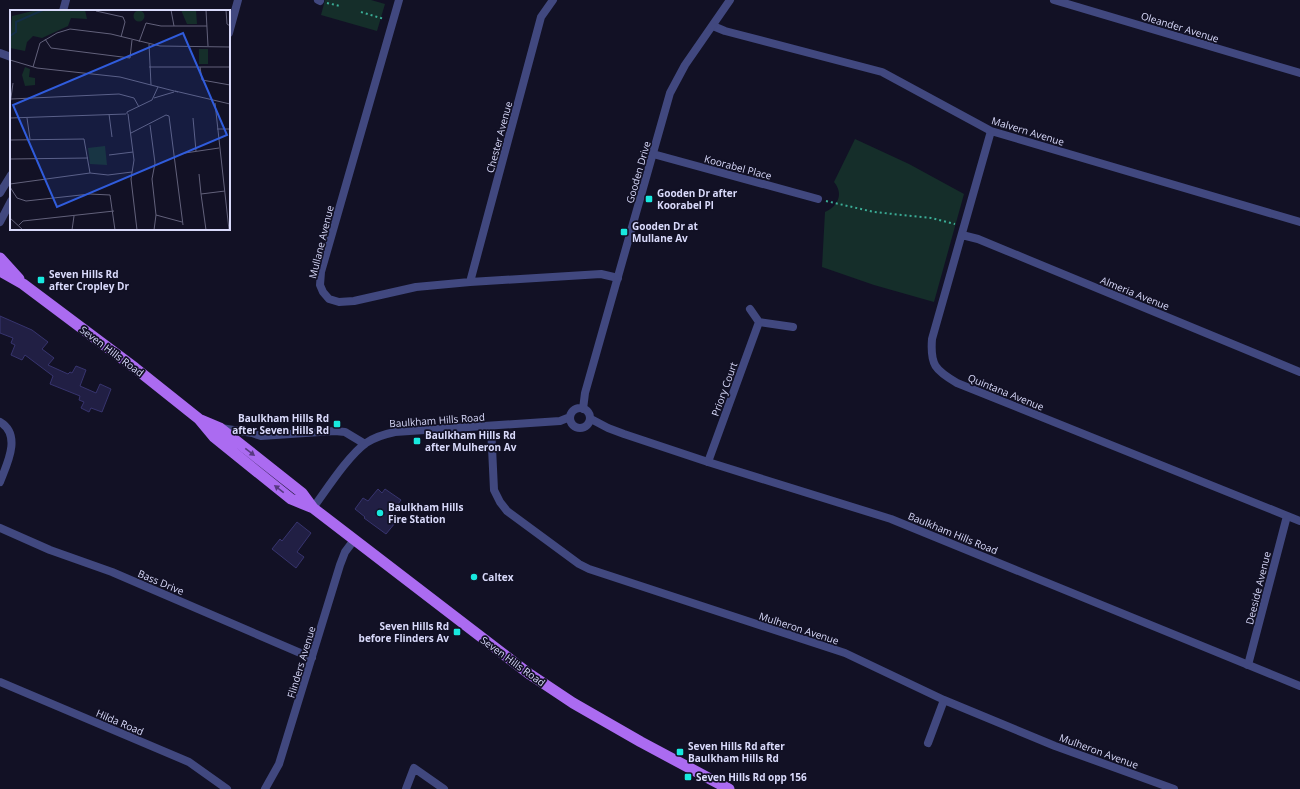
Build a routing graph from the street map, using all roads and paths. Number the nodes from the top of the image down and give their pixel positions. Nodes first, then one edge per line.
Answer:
1 (66, 0) edge
2 (238, 0) edge
3 (399, 0) edge
4 (553, 0) edge
5 (730, 0) edge
6 (1054, 0) edge
7 (63, 10) edge
8 (361, 12) dead end
9 (384, 19) dead end
10 (713, 26) junction
11 (230, 29) edge
12 (0, 53) edge
13 (10, 57) edge
14 (1300, 74) edge
15 (991, 131) junction
16 (654, 154) junction
17 (10, 177) edge
18 (0, 193) edge
19 (818, 199) joint
20 (10, 203) edge
21 (0, 222) edge
22 (1300, 222) edge
23 (963, 230) junction
24 (0, 258) edge
25 (0, 271) edge
26 (618, 278) junction
27 (470, 282) junction
28 (23, 284) junction
29 (750, 309) dead end
30 (759, 322) junction
31 (792, 327) dead end
32 (1300, 372) edge
33 (583, 409) junction
34 (570, 417) junction
35 (591, 418) junction
36 (199, 419) junction
37 (0, 422) edge
38 (491, 426) junction
39 (220, 428) junction
40 (365, 444) junction
41 (708, 462) junction
42 (0, 482) edge
43 (313, 508) junction
44 (1287, 516) junction
45 (1300, 521) edge
46 (0, 528) edge
47 (354, 540) junction
48 (312, 658) junction
49 (1248, 665) junction
50 (0, 682) edge
51 (1300, 686) edge
52 (944, 700) junction
53 (928, 743) dead end
54 (227, 789) edge
55 (265, 789) edge
56 (406, 789) edge
57 (444, 789) edge
58 (728, 789) edge
59 (1174, 789) edge

1 - 7 street
2 - 11 street
3 - 27 street, Mullane Avenue
4 - 27 street, Chester Avenue
5 - 10 street, Gooden Drive
6 - 14 street, Oleander Avenue
8 - 9 path
10 - 15 street, Malvern Avenue
10 - 16 street, Gooden Drive
12 - 13 street
15 - 22 street, Malvern Avenue
15 - 23 street, Quintana Avenue
16 - 19 street, Koorabel Place
16 - 26 street, Gooden Drive
17 - 18 street
19 - 23 path
20 - 21 street
23 - 32 street, Almeria Avenue
23 - 44 street, Quintana Avenue
24 - 28 main road, Seven Hills Road
25 - 28 main road, Seven Hills Road
26 - 27 street, Mullane Avenue
26 - 33 street, Gooden Drive
28 - 36 main road, Seven Hills Road
29 - 30 street
30 - 31 street
30 - 41 street, Priory Court
33 - 34 street
33 - 35 street
34 - 35 street
34 - 38 street, Baulkham Hills Road
35 - 41 street, Baulkham Hills Road
36 - 39 main road, Seven Hills Road
43 -> 36 main road, Seven Hills Road
37 - 42 street
38 - 40 street, Baulkham Hills Road
38 - 52 street, Mulheron Avenue
39 - 40 street
39 -> 43 main road, Seven Hills Road
40 - 43 street, Baulkham Hills Road
41 - 49 street, Baulkham Hills Road
43 - 47 main road, Seven Hills Road
44 - 45 street, Quintana Avenue
44 - 49 street, Deeside Avenue
46 - 48 street, Bass Drive
47 - 48 street, Flinders Avenue
47 - 58 main road, Seven Hills Road
48 - 55 street, Flinders Avenue
49 - 51 street, Baulkham Hills Road
50 - 54 street, Hilda Road
52 - 53 street
52 - 59 street, Mulheron Avenue
56 - 57 street

